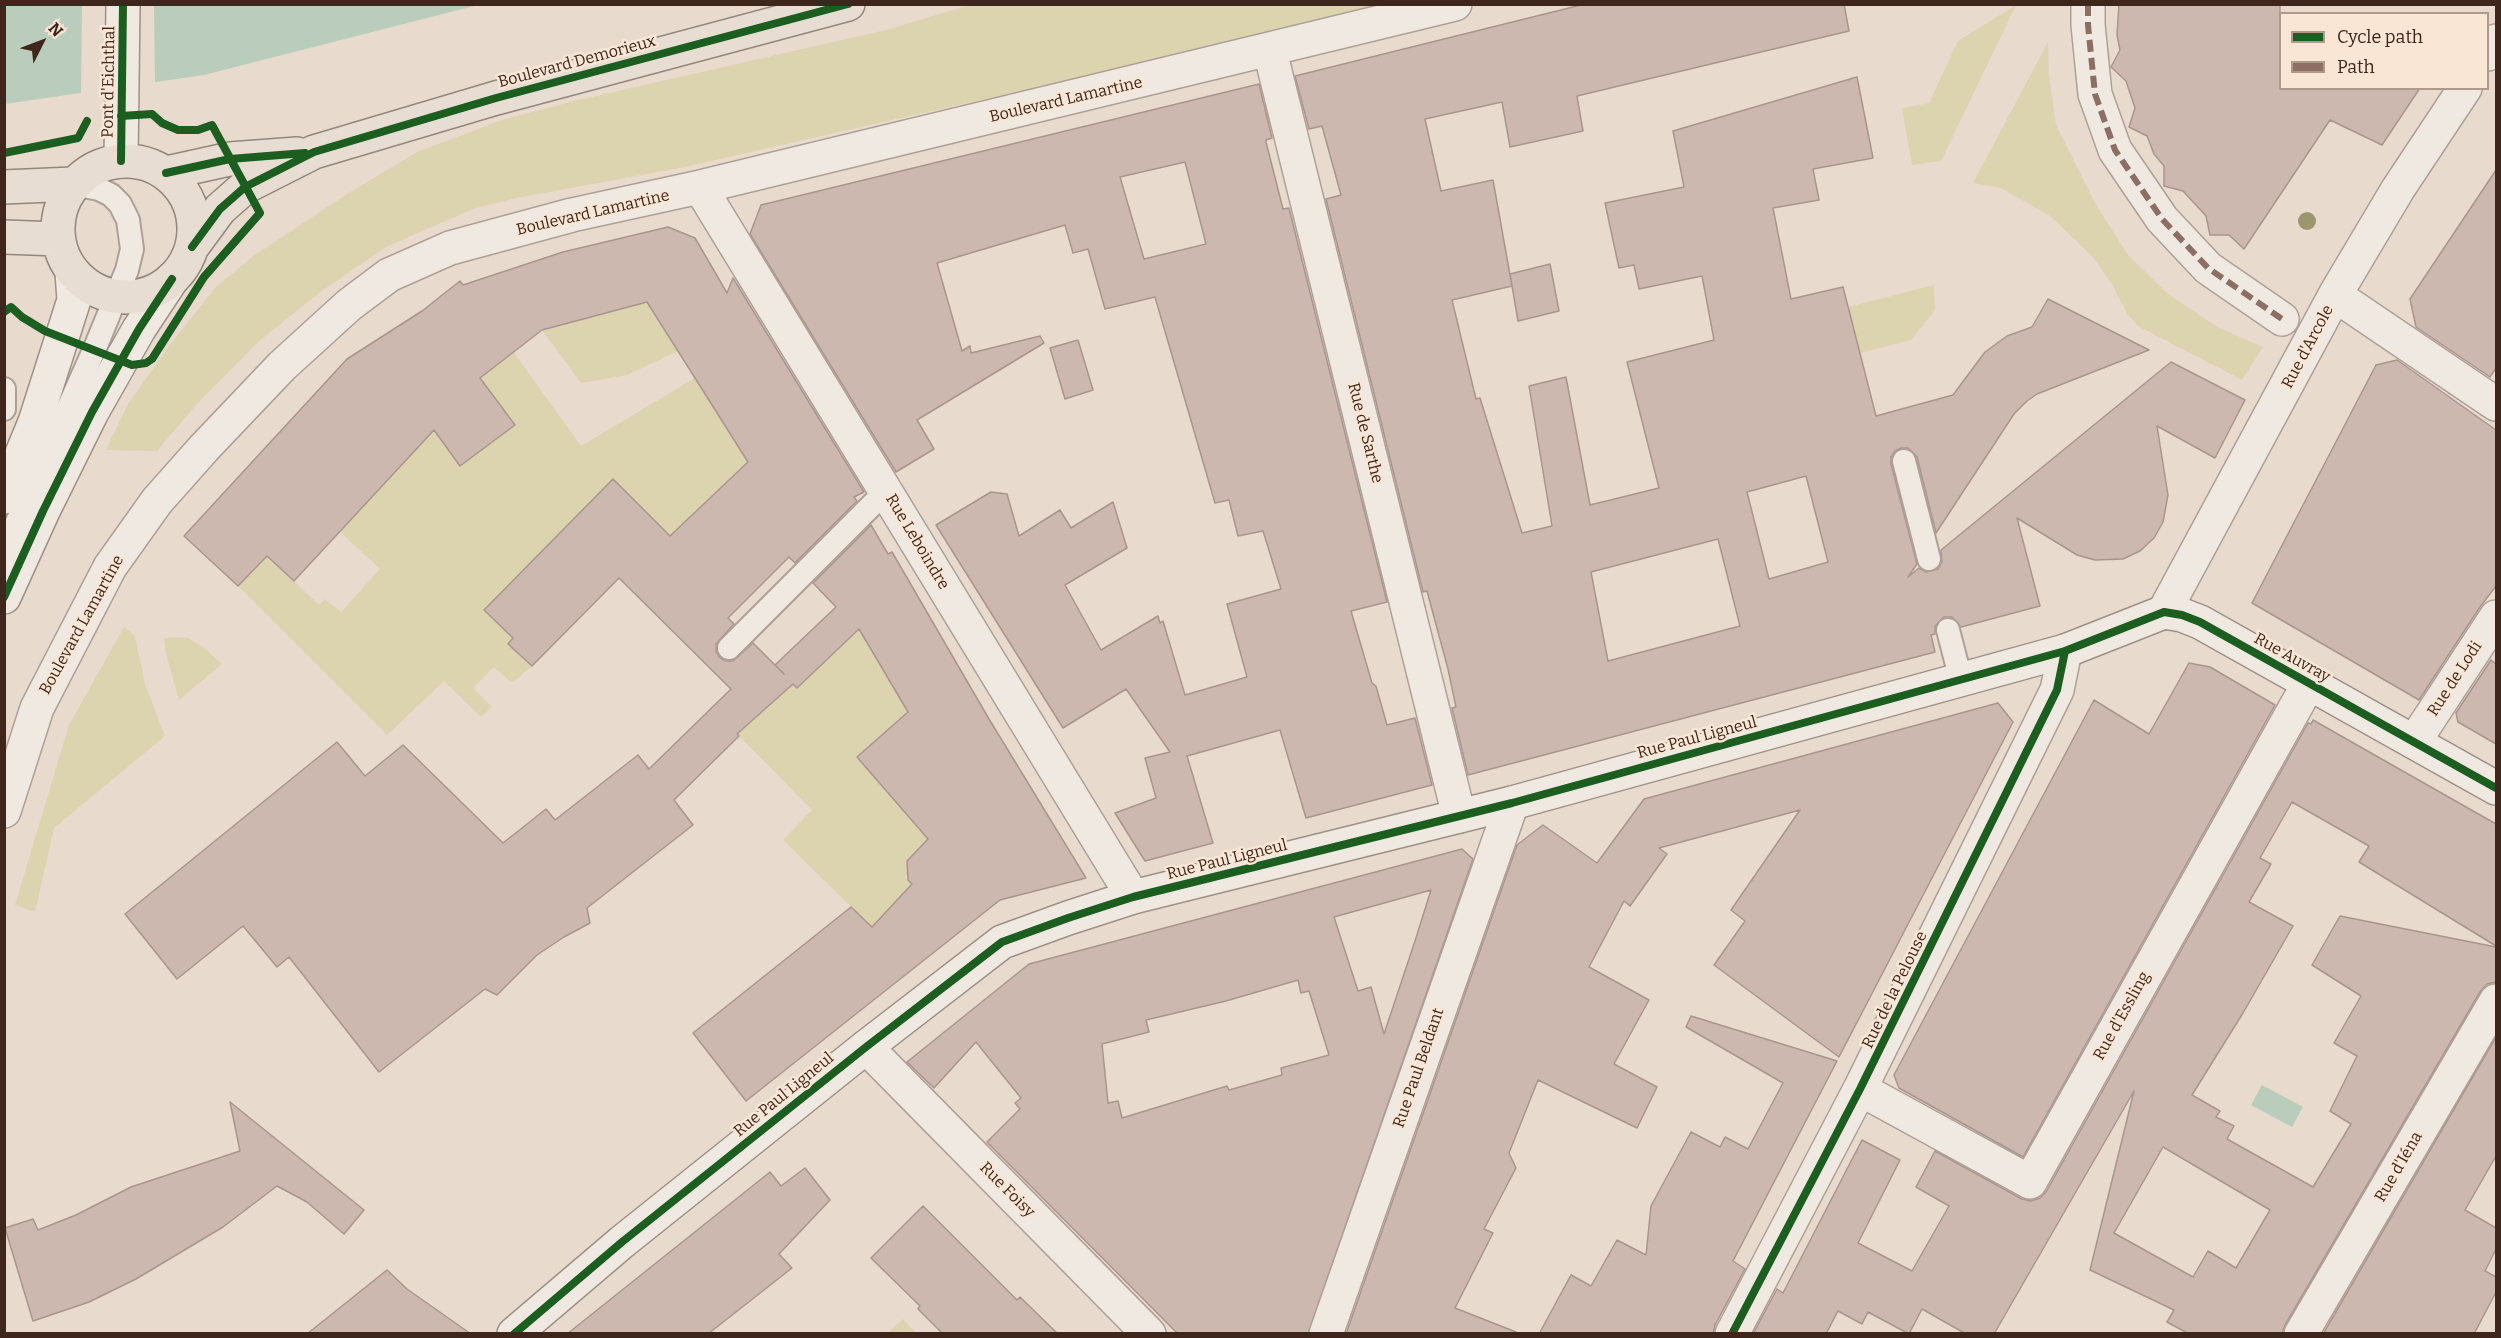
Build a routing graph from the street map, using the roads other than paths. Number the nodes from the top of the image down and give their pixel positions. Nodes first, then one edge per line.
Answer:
1 (123, 4) edge
2 (848, 4) edge
3 (1455, 4) edge
4 (2088, 4) edge
5 (1270, 51) junction
6 (2464, 90) edge
7 (314, 152) junction
8 (121, 161) junction
9 (166, 173) junction
10 (73, 184) junction
11 (4, 187) edge
12 (700, 188) junction
13 (4, 237) edge
14 (58, 238) junction
15 (192, 247) junction
16 (72, 272) junction
17 (172, 279) junction
18 (2336, 295) junction
19 (116, 296) junction
20 (2282, 320) dead end
21 (4, 389) edge
22 (2496, 405) edge
23 (4, 409) edge
24 (1904, 461) dead end
25 (886, 491) junction
26 (4, 497) edge
27 (4, 551) edge
28 (1929, 559) dead end
29 (4, 597) edge
30 (2164, 612) junction
31 (2496, 617) edge
32 (1948, 630) dead end
33 (729, 648) dead end
34 (2065, 651) junction
35 (1961, 680) junction
36 (2309, 683) junction
37 (2414, 742) junction
38 (2496, 788) edge
39 (1512, 802) junction
40 (4, 811) edge
41 (1459, 816) junction
42 (1133, 897) junction
43 (2496, 1001) edge
44 (866, 1047) junction
45 (1860, 1089) junction
46 (514, 1334) edge
47 (1149, 1334) edge
48 (1326, 1334) edge
49 (1732, 1334) edge
50 (2301, 1334) edge

1 - 8 street, Pont d'Eichthal
2 - 7 main road, Boulevard Demorieux
3 - 5 street, Boulevard Lamartine
4 - 20 street
5 - 12 street, Boulevard Lamartine
5 - 41 street, Rue de Sarthe
6 - 18 street, Rue d'Arcole
7 - 9 main road, Boulevard Demorieux
7 - 15 main road, Boulevard Demorieux
8 - 9 main road
8 - 10 main road
9 - 15 main road
10 - 11 main road
10 - 14 main road
10 - 19 lane
12 - 25 street, Rue Leboindre
12 - 40 street, Boulevard Lamartine
13 - 14 main road
14 - 16 main road
15 - 17 main road, Boulevard Demorieux
16 - 19 main road
16 - 26 street
17 - 19 main road
17 - 29 street
18 - 22 street
18 - 30 street, Rue d'Arcole
19 - 27 lane
21 - 23 lane
24 - 28 lane
25 - 33 lane
25 - 42 street, Rue Leboindre
30 - 34 street
30 - 36 street, Rue Auvray
31 - 37 street, Rue de Lodi
32 - 35 lane
34 - 35 street, Rue Paul Ligneul
34 - 45 street, Rue de la Pelouse
35 - 39 street, Rue Paul Ligneul
36 - 37 street, Rue Auvray
36 - 45 street, Rue d'Essling
37 - 38 street, Rue Auvray
39 - 41 street, Rue Paul Ligneul
39 - 48 street, Rue Paul Beldant
41 - 42 street, Rue Paul Ligneul
42 - 44 street, Rue Paul Ligneul
43 - 50 street, Rue d'Iéna
44 - 46 street, Rue Paul Ligneul
44 - 47 street, Rue Foisy
45 - 49 street, Rue de la Pelouse

